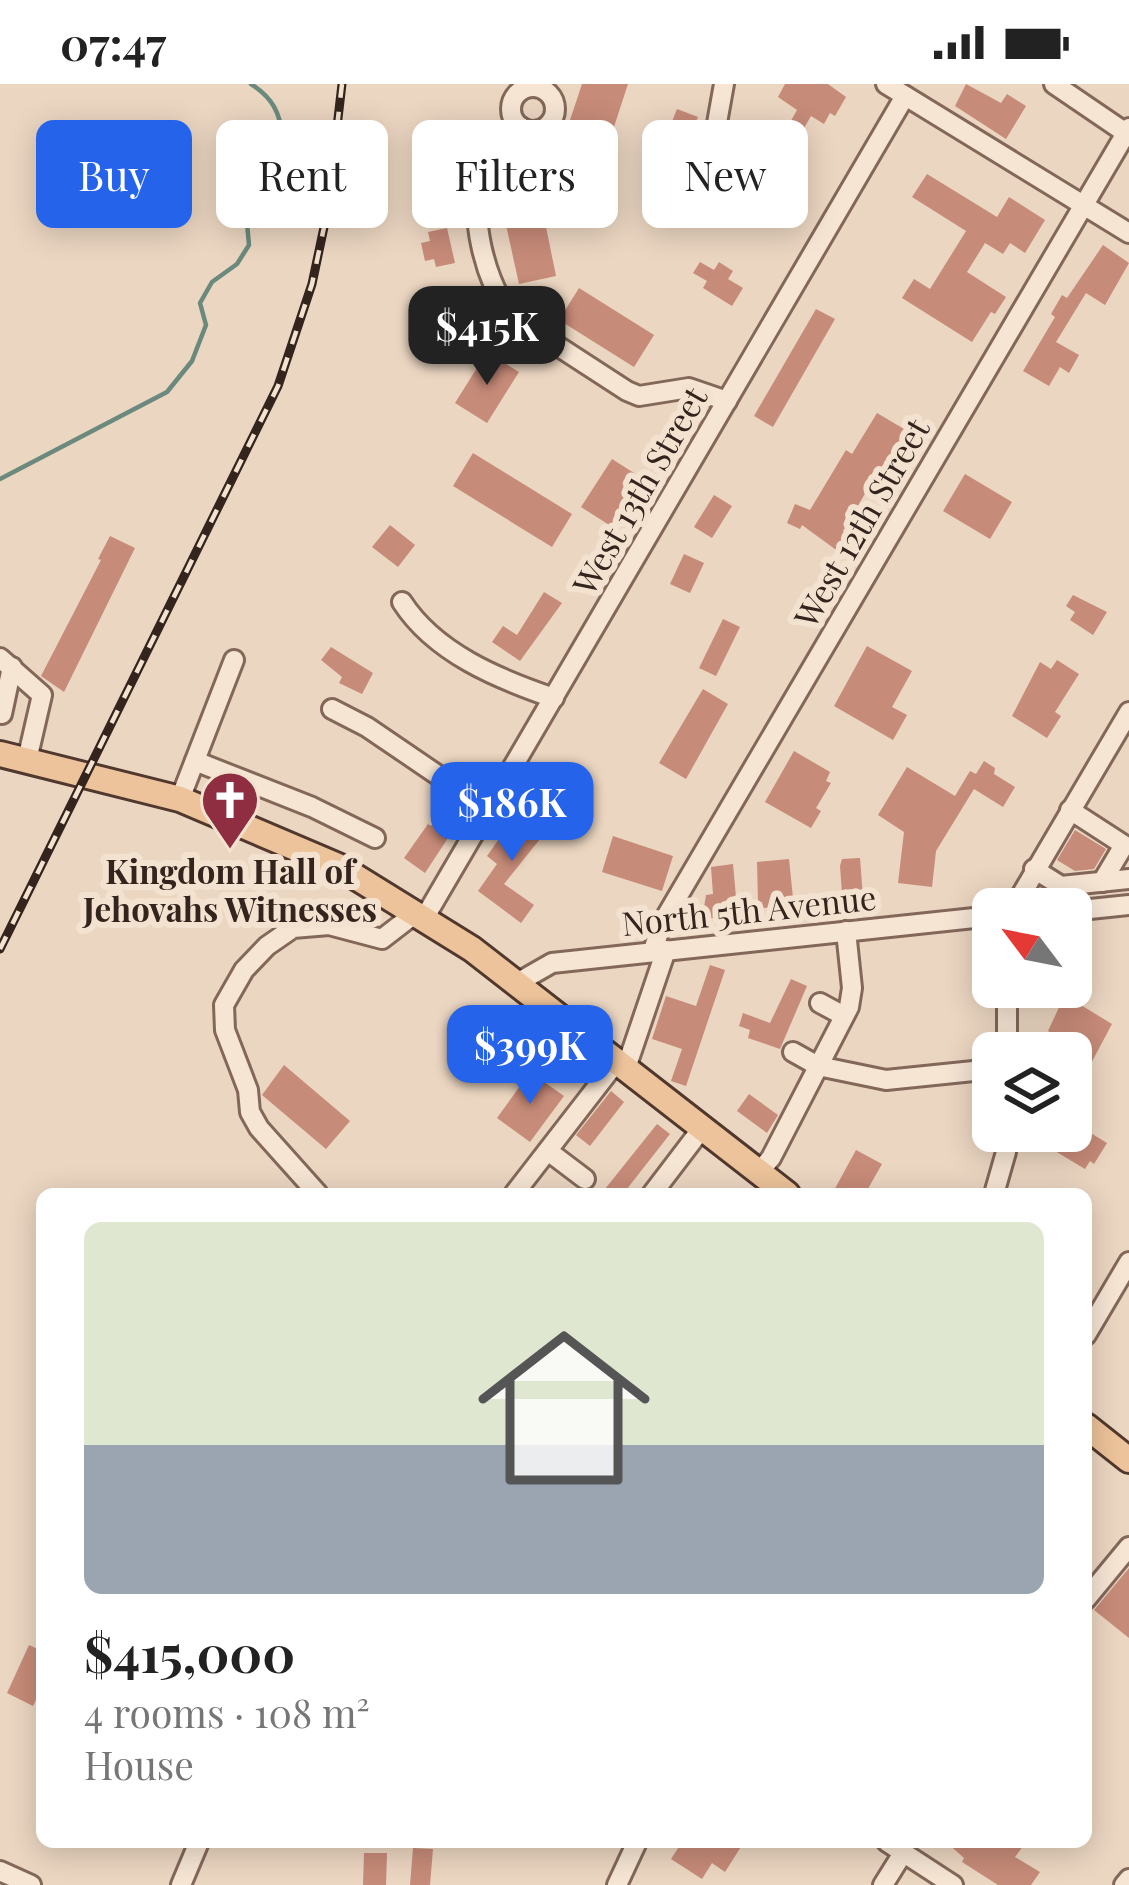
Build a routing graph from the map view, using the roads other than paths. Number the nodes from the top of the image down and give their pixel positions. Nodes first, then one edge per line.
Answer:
1 (724, 84) edge
2 (886, 84) edge
3 (1054, 84) edge
4 (549, 88) edge
5 (905, 95) junction
6 (516, 120) edge
7 (550, 120) edge
8 (718, 120) edge
9 (1127, 131) edge
10 (1084, 206) junction
11 (482, 228) edge
12 (1129, 233) edge
13 (727, 401) junction
14 (402, 602) dead end
15 (234, 660) dead end
16 (6, 663) edge
17 (554, 698) junction
18 (332, 709) dead end
19 (1129, 712) edge
20 (1, 714) edge
21 (36, 722) junction
22 (0, 754) edge
23 (27, 760) junction
24 (195, 761) junction
25 (180, 799) junction
26 (489, 810) junction
27 (1070, 810) junction
28 (375, 838) dead end
29 (1034, 869) junction
30 (1129, 879) edge
31 (1102, 882) junction
32 (1024, 888) edge
33 (1129, 905) edge
34 (1092, 909) edge
35 (421, 915) junction
36 (972, 918) edge
37 (846, 931) junction
38 (659, 951) junction
39 (517, 983) junction
40 (820, 1004) dead end
41 (844, 1016) junction
42 (793, 1052) dead end
43 (622, 1064) junction
44 (818, 1066) junction
45 (972, 1070) edge
46 (703, 1127) junction
47 (548, 1150) junction
48 (1006, 1152) edge
49 (760, 1171) junction
50 (585, 1179) dead end
51 (313, 1188) edge
52 (519, 1188) edge
53 (662, 1188) edge
54 (781, 1188) edge
55 (996, 1188) edge
56 (1129, 1262) edge
57 (1092, 1325) edge
58 (1092, 1431) edge
59 (1129, 1460) edge
60 (1129, 1547) edge
61 (1092, 1592) edge
62 (197, 1848) edge
63 (635, 1848) edge
64 (895, 1848) edge
65 (896, 1848) edge
66 (0, 1871) edge
67 (31, 1885) edge
68 (182, 1885) edge
69 (617, 1885) edge
70 (883, 1885) edge
71 (952, 1885) edge

1 - 8 street
2 - 5 street
3 - 9 street
4 - 6 street
4 - 7 street
5 - 10 street
5 - 13 street, West 13th Street
9 - 10 street, West 12th Street
10 - 12 street
10 - 38 street, West 12th Street
11 - 13 street
13 - 17 street, West 13th Street
14 - 17 street
15 - 24 street
16 - 20 street
16 - 21 street
17 - 26 street, West 13th Street
18 - 26 street
19 - 27 street
20 - 21 street
21 - 23 street
22 - 23 main road
23 - 25 main road
24 - 25 street
24 - 28 street
25 - 35 main road
26 - 35 street, West 13th Street
27 - 29 street
27 - 31 street
29 - 31 street
29 - 32 street
30 - 31 street
33 - 34 street
35 - 39 main road
35 - 51 street
36 - 37 street, North 5th Avenue
37 - 38 street, North 5th Avenue
37 - 41 street
38 - 39 street, North 5th Avenue
38 - 43 street, West 12th Street
39 - 43 main road
40 - 41 street
41 - 44 street
42 - 44 street
43 - 46 main road
43 - 47 street, West 12th Street
44 - 45 street
44 - 49 street
46 - 49 main road
46 - 53 street
47 - 50 street
47 - 52 street, West 12th Street
48 - 55 street
49 - 54 main road
56 - 57 street
58 - 59 main road
60 - 61 street
62 - 68 street
63 - 69 street
64 - 70 street
65 - 71 street
66 - 67 street

